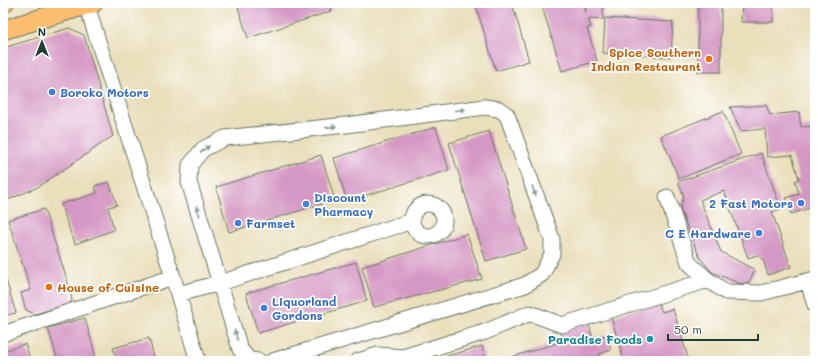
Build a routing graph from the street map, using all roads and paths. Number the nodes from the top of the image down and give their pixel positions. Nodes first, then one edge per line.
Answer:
1 (88, 4) edge
2 (3, 30) edge
3 (667, 197) dead end
4 (412, 222) dead end
5 (173, 278) junction
6 (708, 280) junction
7 (812, 280) edge
8 (220, 283) junction
9 (178, 294) junction
10 (815, 305) edge
11 (3, 334) edge
12 (198, 361) edge
13 (259, 361) edge
14 (273, 361) edge
15 (358, 361) edge

1 - 2 main road
1 - 5 street
3 - 6 street
4 - 8 street
5 - 9 street
5 - 11 street
6 - 7 street
6 - 15 street
7 - 10 street
8 - 9 street
13 -> 8 street
8 -> 14 street
9 - 12 street

